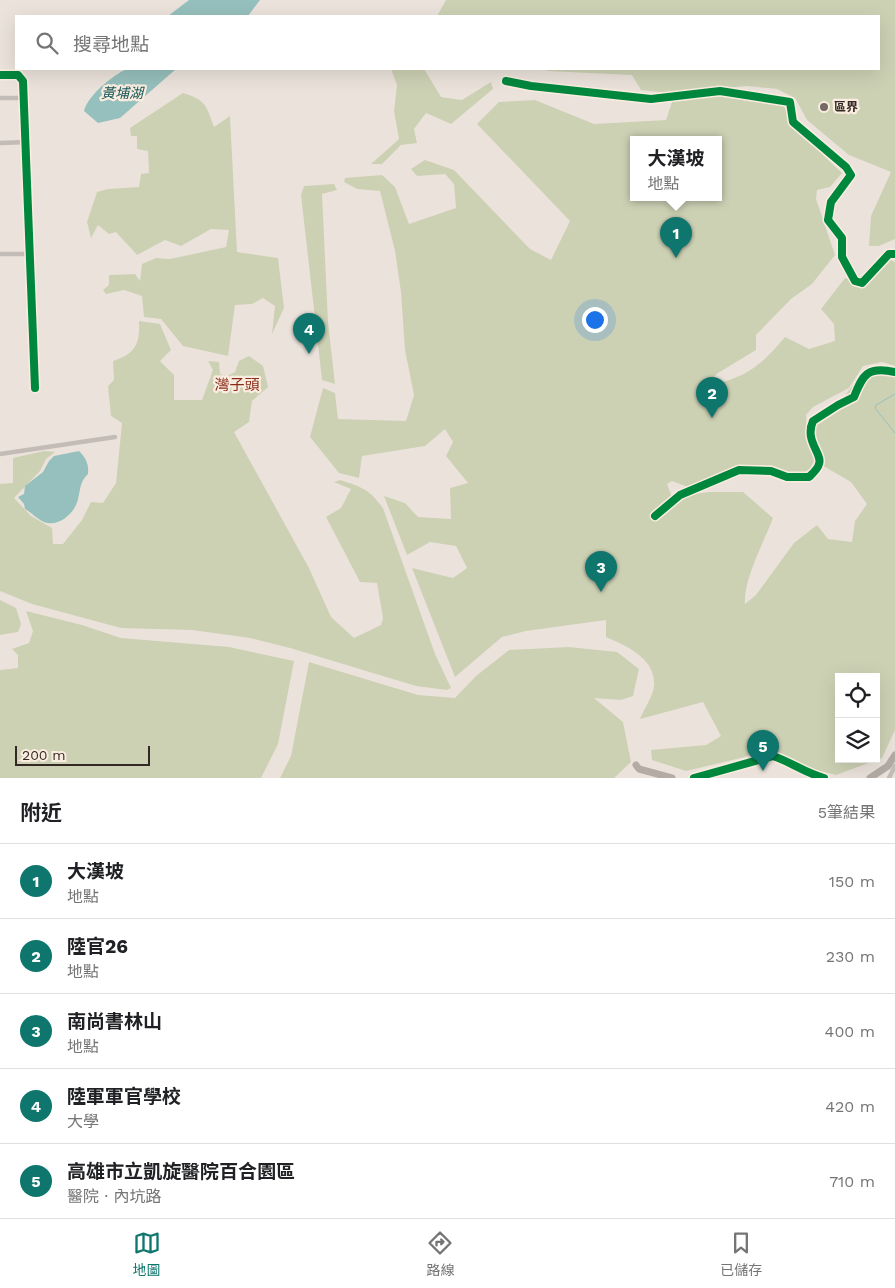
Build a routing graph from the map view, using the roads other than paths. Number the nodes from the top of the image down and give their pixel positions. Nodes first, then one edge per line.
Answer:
1 (0, 75) edge
2 (506, 81) dead end
3 (0, 98) edge
4 (24, 98) junction
5 (26, 142) junction
6 (0, 143) edge
7 (0, 254) edge
8 (30, 254) junction
9 (895, 254) edge
10 (895, 372) edge
11 (35, 388) dead end
12 (115, 437) dead end
13 (0, 454) edge
14 (655, 516) dead end
15 (895, 755) edge
16 (636, 765) dead end
17 (895, 766) edge
18 (672, 778) edge
19 (694, 778) edge
20 (824, 778) edge
21 (870, 778) edge
22 (889, 778) edge

1 - 4 street
2 - 9 street
3 - 4 street
4 - 5 street
5 - 6 street
5 - 8 street
7 - 8 street
8 - 11 street
10 - 14 street
12 - 13 street
15 - 21 street
16 - 18 street
17 - 22 street
19 - 20 street

